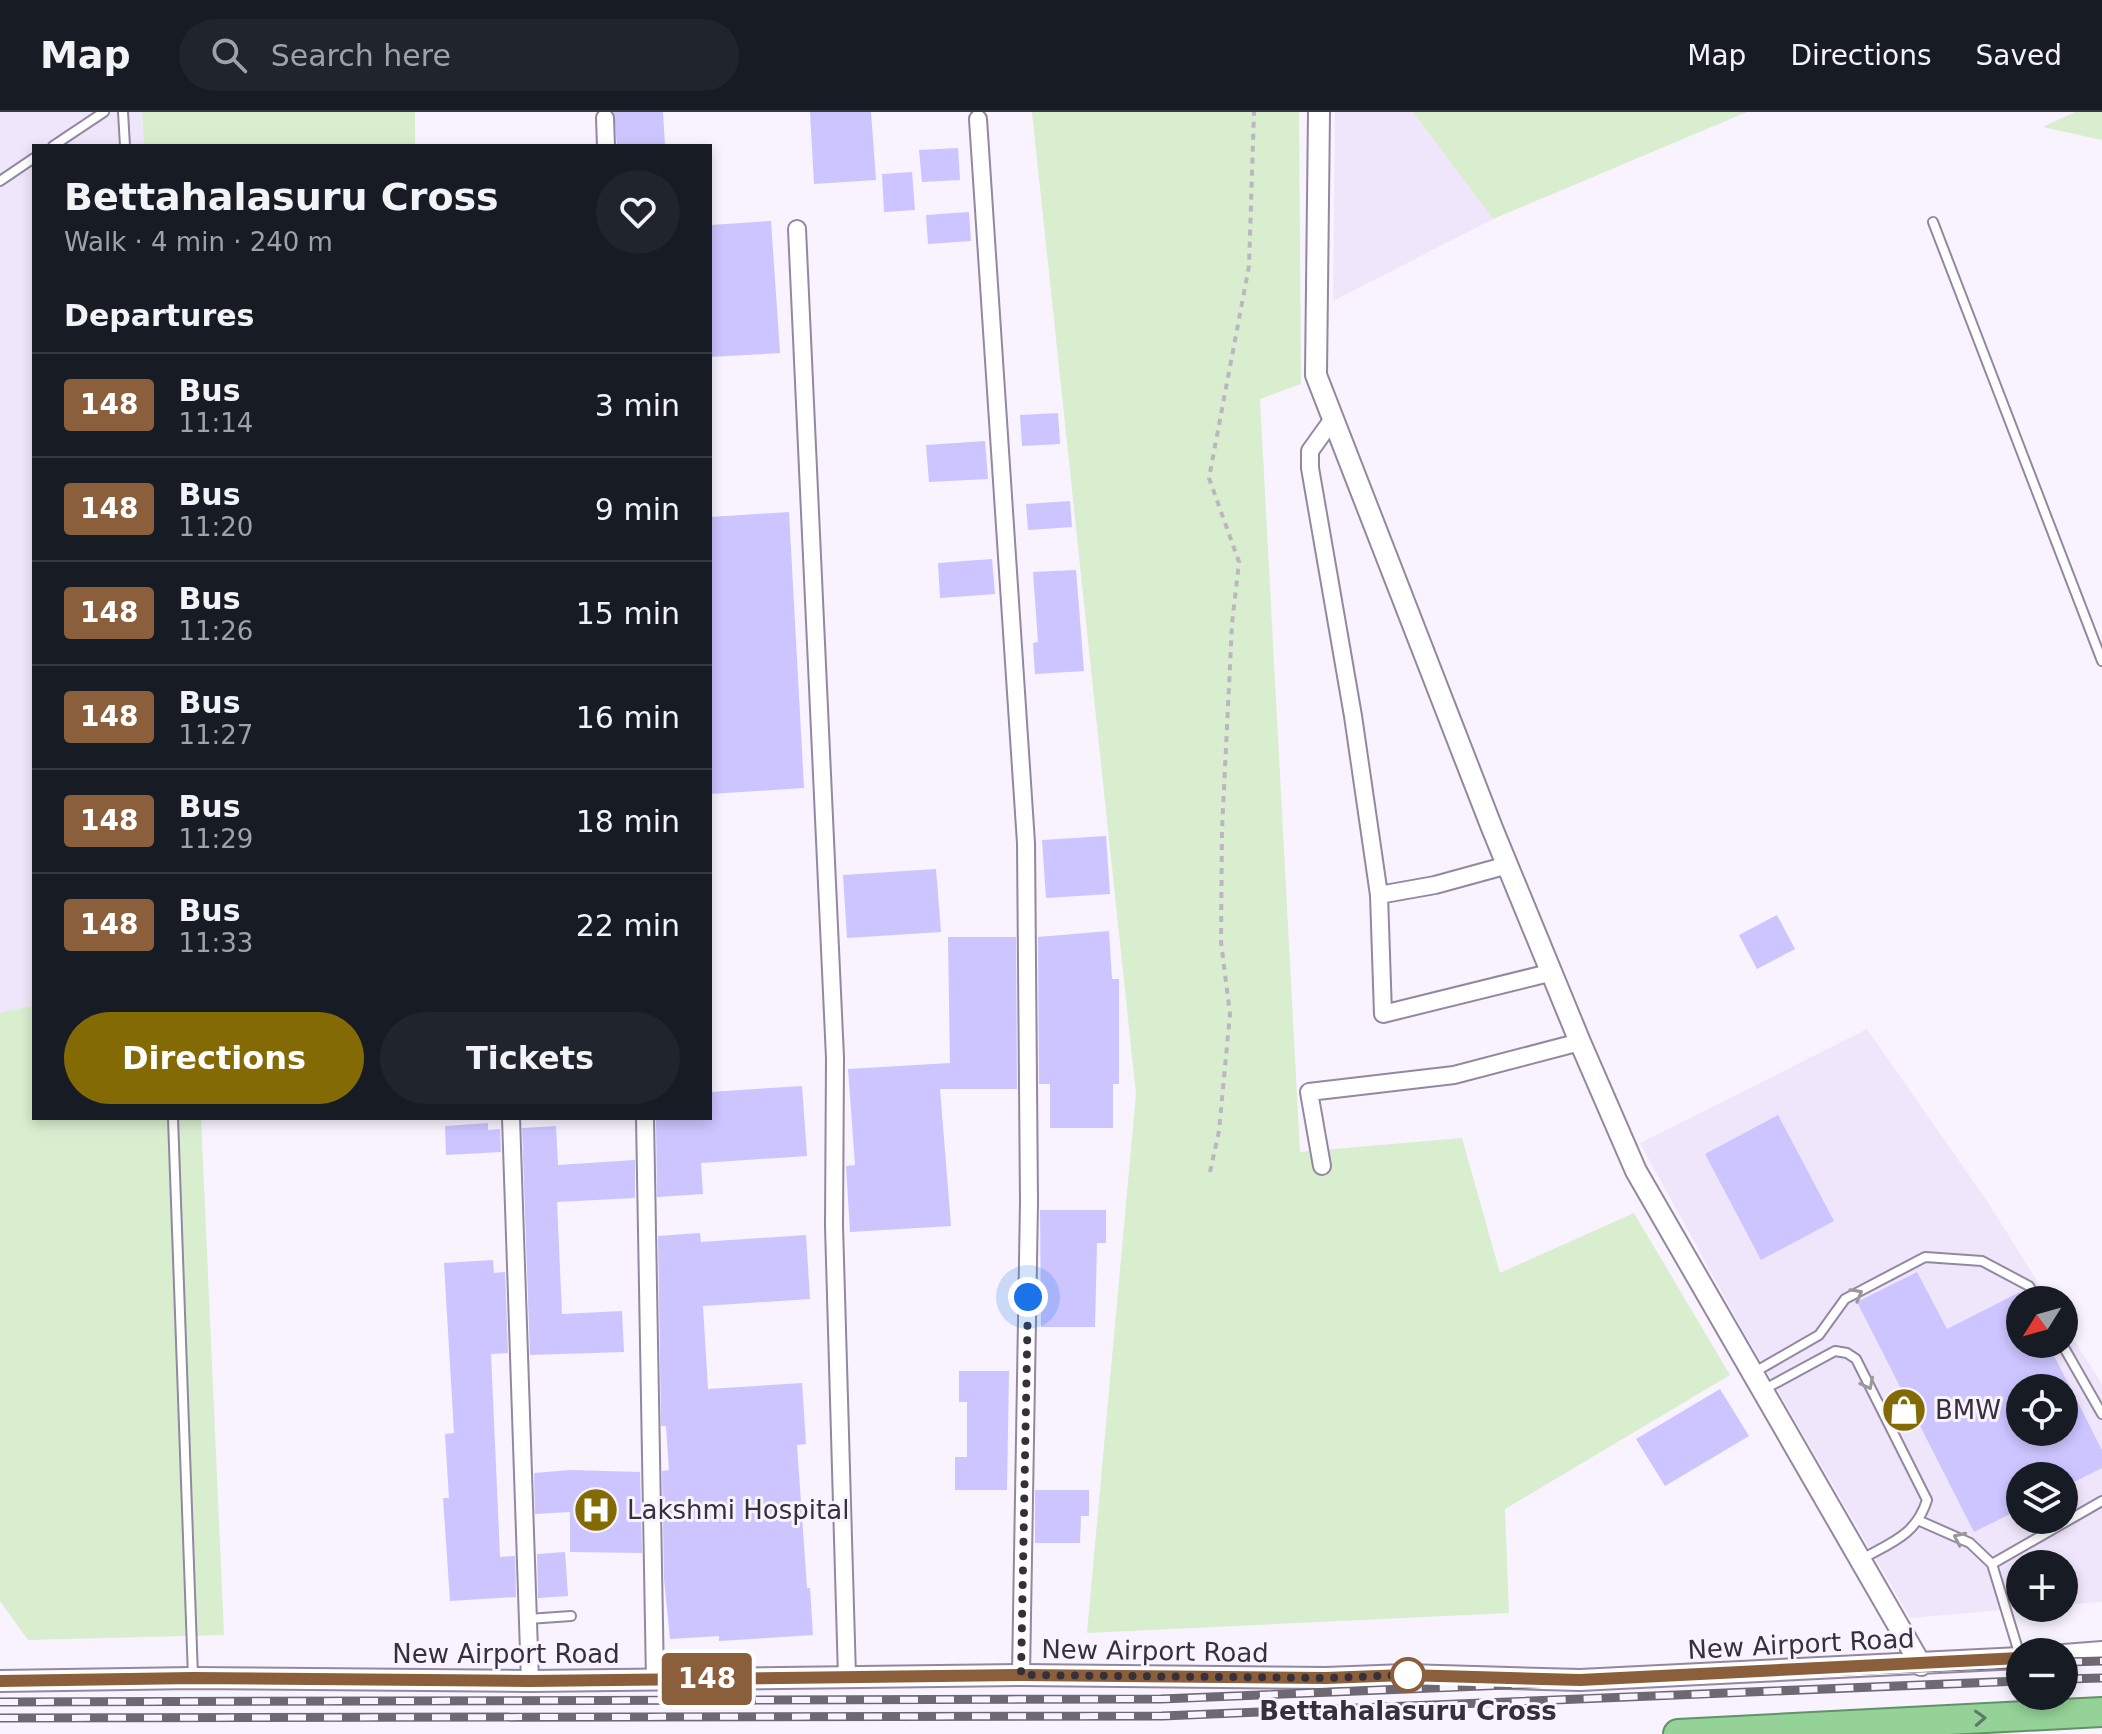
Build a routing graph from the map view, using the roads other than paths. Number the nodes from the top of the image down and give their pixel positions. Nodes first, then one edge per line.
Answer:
1 (104, 112) edge
2 (123, 112) edge
3 (1319, 112) edge
4 (605, 118) dead end
5 (978, 119) dead end
6 (56, 144) edge
7 (125, 144) edge
8 (606, 144) edge
9 (32, 159) edge
10 (0, 181) edge
11 (1933, 222) dead end
12 (797, 229) dead end
13 (1333, 419) junction
14 (2102, 661) edge
15 (1508, 865) junction
16 (1379, 895) junction
17 (1553, 972) junction
18 (1580, 1042) junction
19 (173, 1120) edge
20 (511, 1120) edge
21 (645, 1120) edge
22 (1322, 1166) dead end
23 (2029, 1286) edge
24 (2070, 1358) edge
25 (1757, 1382) junction
26 (2102, 1414) edge
27 (2102, 1501) edge
28 (1920, 1521) junction
29 (1860, 1560) junction
30 (1992, 1564) junction
31 (571, 1616) dead end
32 (528, 1619) junction
33 (2016, 1638) edge
34 (2102, 1652) edge
35 (2078, 1654) edge
36 (2006, 1658) edge
37 (1921, 1665) junction
38 (1021, 1675) junction
39 (847, 1677) junction
40 (193, 1678) junction
41 (655, 1680) junction
42 (0, 1681) edge
43 (530, 1681) junction
44 (2102, 1712) edge
45 (1678, 1734) edge

1 - 6 lane
2 - 7 lane
3 - 13 street
4 - 8 street
5 - 38 street
9 - 10 lane
11 - 14 lane
12 - 39 street
13 - 15 street
13 - 16 street
15 - 16 street
15 - 17 street
16 - 17 street
17 - 18 street
18 - 22 street
18 - 25 street
19 - 40 lane
20 - 32 street
21 - 41 street
25 -> 23 lane
24 - 26 lane
25 -> 28 lane
25 - 29 street
27 - 30 lane
28 - 29 lane
30 -> 28 lane
29 - 37 street
30 - 33 lane
31 - 32 lane
32 - 43 street
34 - 35 street
36 - 37 street, New Airport Road
37 - 38 street, New Airport Road
38 - 39 street, New Airport Road
39 - 41 street, New Airport Road
40 - 42 street, New Airport Road
40 - 43 street, New Airport Road
41 - 43 street, New Airport Road
45 -> 44 highway

